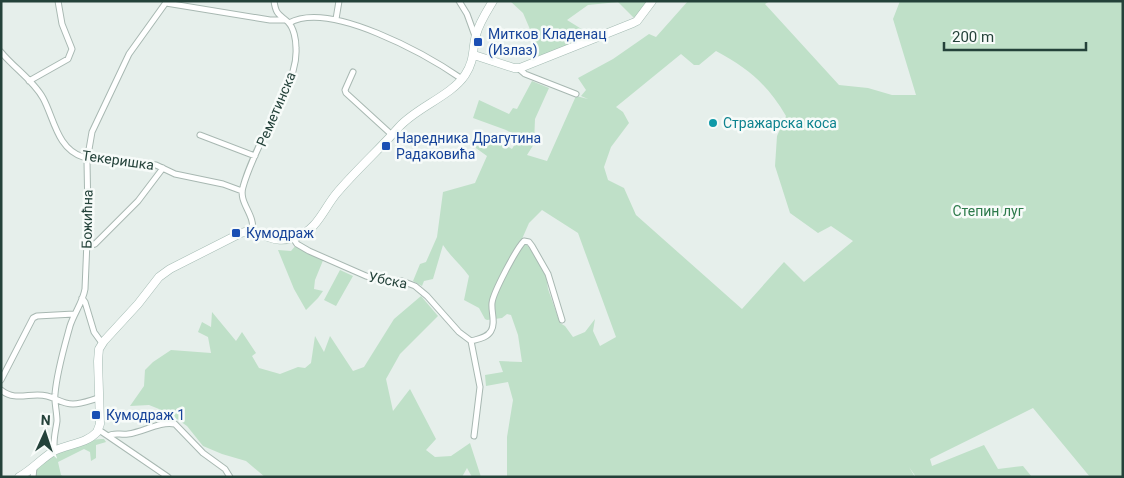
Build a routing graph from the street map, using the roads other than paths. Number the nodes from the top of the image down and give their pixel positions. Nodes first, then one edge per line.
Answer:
1 (58, 1) edge
2 (274, 1) edge
3 (339, 1) edge
4 (460, 1) edge
5 (494, 1) edge
6 (652, 1) edge
7 (166, 2) edge
8 (336, 19) junction
9 (287, 21) junction
10 (475, 39) junction
11 (1, 52) edge
12 (474, 55) junction
13 (518, 68) junction
14 (354, 72) dead end
15 (462, 79) junction
16 (29, 81) junction
17 (576, 94) dead end
18 (200, 135) dead end
19 (392, 135) junction
20 (256, 156) junction
21 (87, 158) junction
22 (162, 168) junction
23 (242, 191) junction
24 (252, 231) junction
25 (293, 238) junction
26 (87, 246) junction
27 (82, 298) junction
28 (74, 314) junction
29 (562, 320) dead end
30 (471, 341) junction
31 (102, 343) junction
32 (1, 380) edge
33 (1, 390) edge
34 (100, 398) junction
35 (55, 400) junction
36 (99, 430) junction
37 (108, 436) junction
38 (474, 436) dead end
39 (55, 451) junction
40 (34, 468) junction
41 (19, 477) edge
42 (33, 477) edge
43 (168, 477) edge
44 (230, 477) edge

1 - 16 street
2 - 9 street, Реметинска
3 - 8 street
4 - 10 street
5 - 10 street
6 - 13 street
7 - 9 street
7 - 21 street, Божићна
8 - 9 street
8 - 15 street
9 - 20 street, Реметинска
10 - 12 street
11 - 16 street, Текеришка
12 - 13 street
12 - 15 street
13 - 17 street
14 - 19 street
15 - 19 street
16 - 21 street, Текеришка
18 - 20 street
19 - 25 street
20 - 23 street, Реметинска
21 - 22 street, Текеришка
21 - 26 street, Божићна
22 - 23 street, Текеришка
22 - 26 street
23 - 24 street
24 - 25 street
24 - 31 street
25 - 30 street, Убска
26 - 27 street, Божићна
27 - 28 street, Божићна
27 - 31 street
28 - 32 street
28 - 35 street, Божићна
29 - 30 street
30 - 38 street
31 - 34 street
33 - 35 street
34 - 35 street
34 - 36 street
35 - 39 street, Божићна
36 - 37 street
36 - 39 street
37 - 43 street
37 - 44 street
39 - 40 street
40 - 41 street
40 - 42 street

